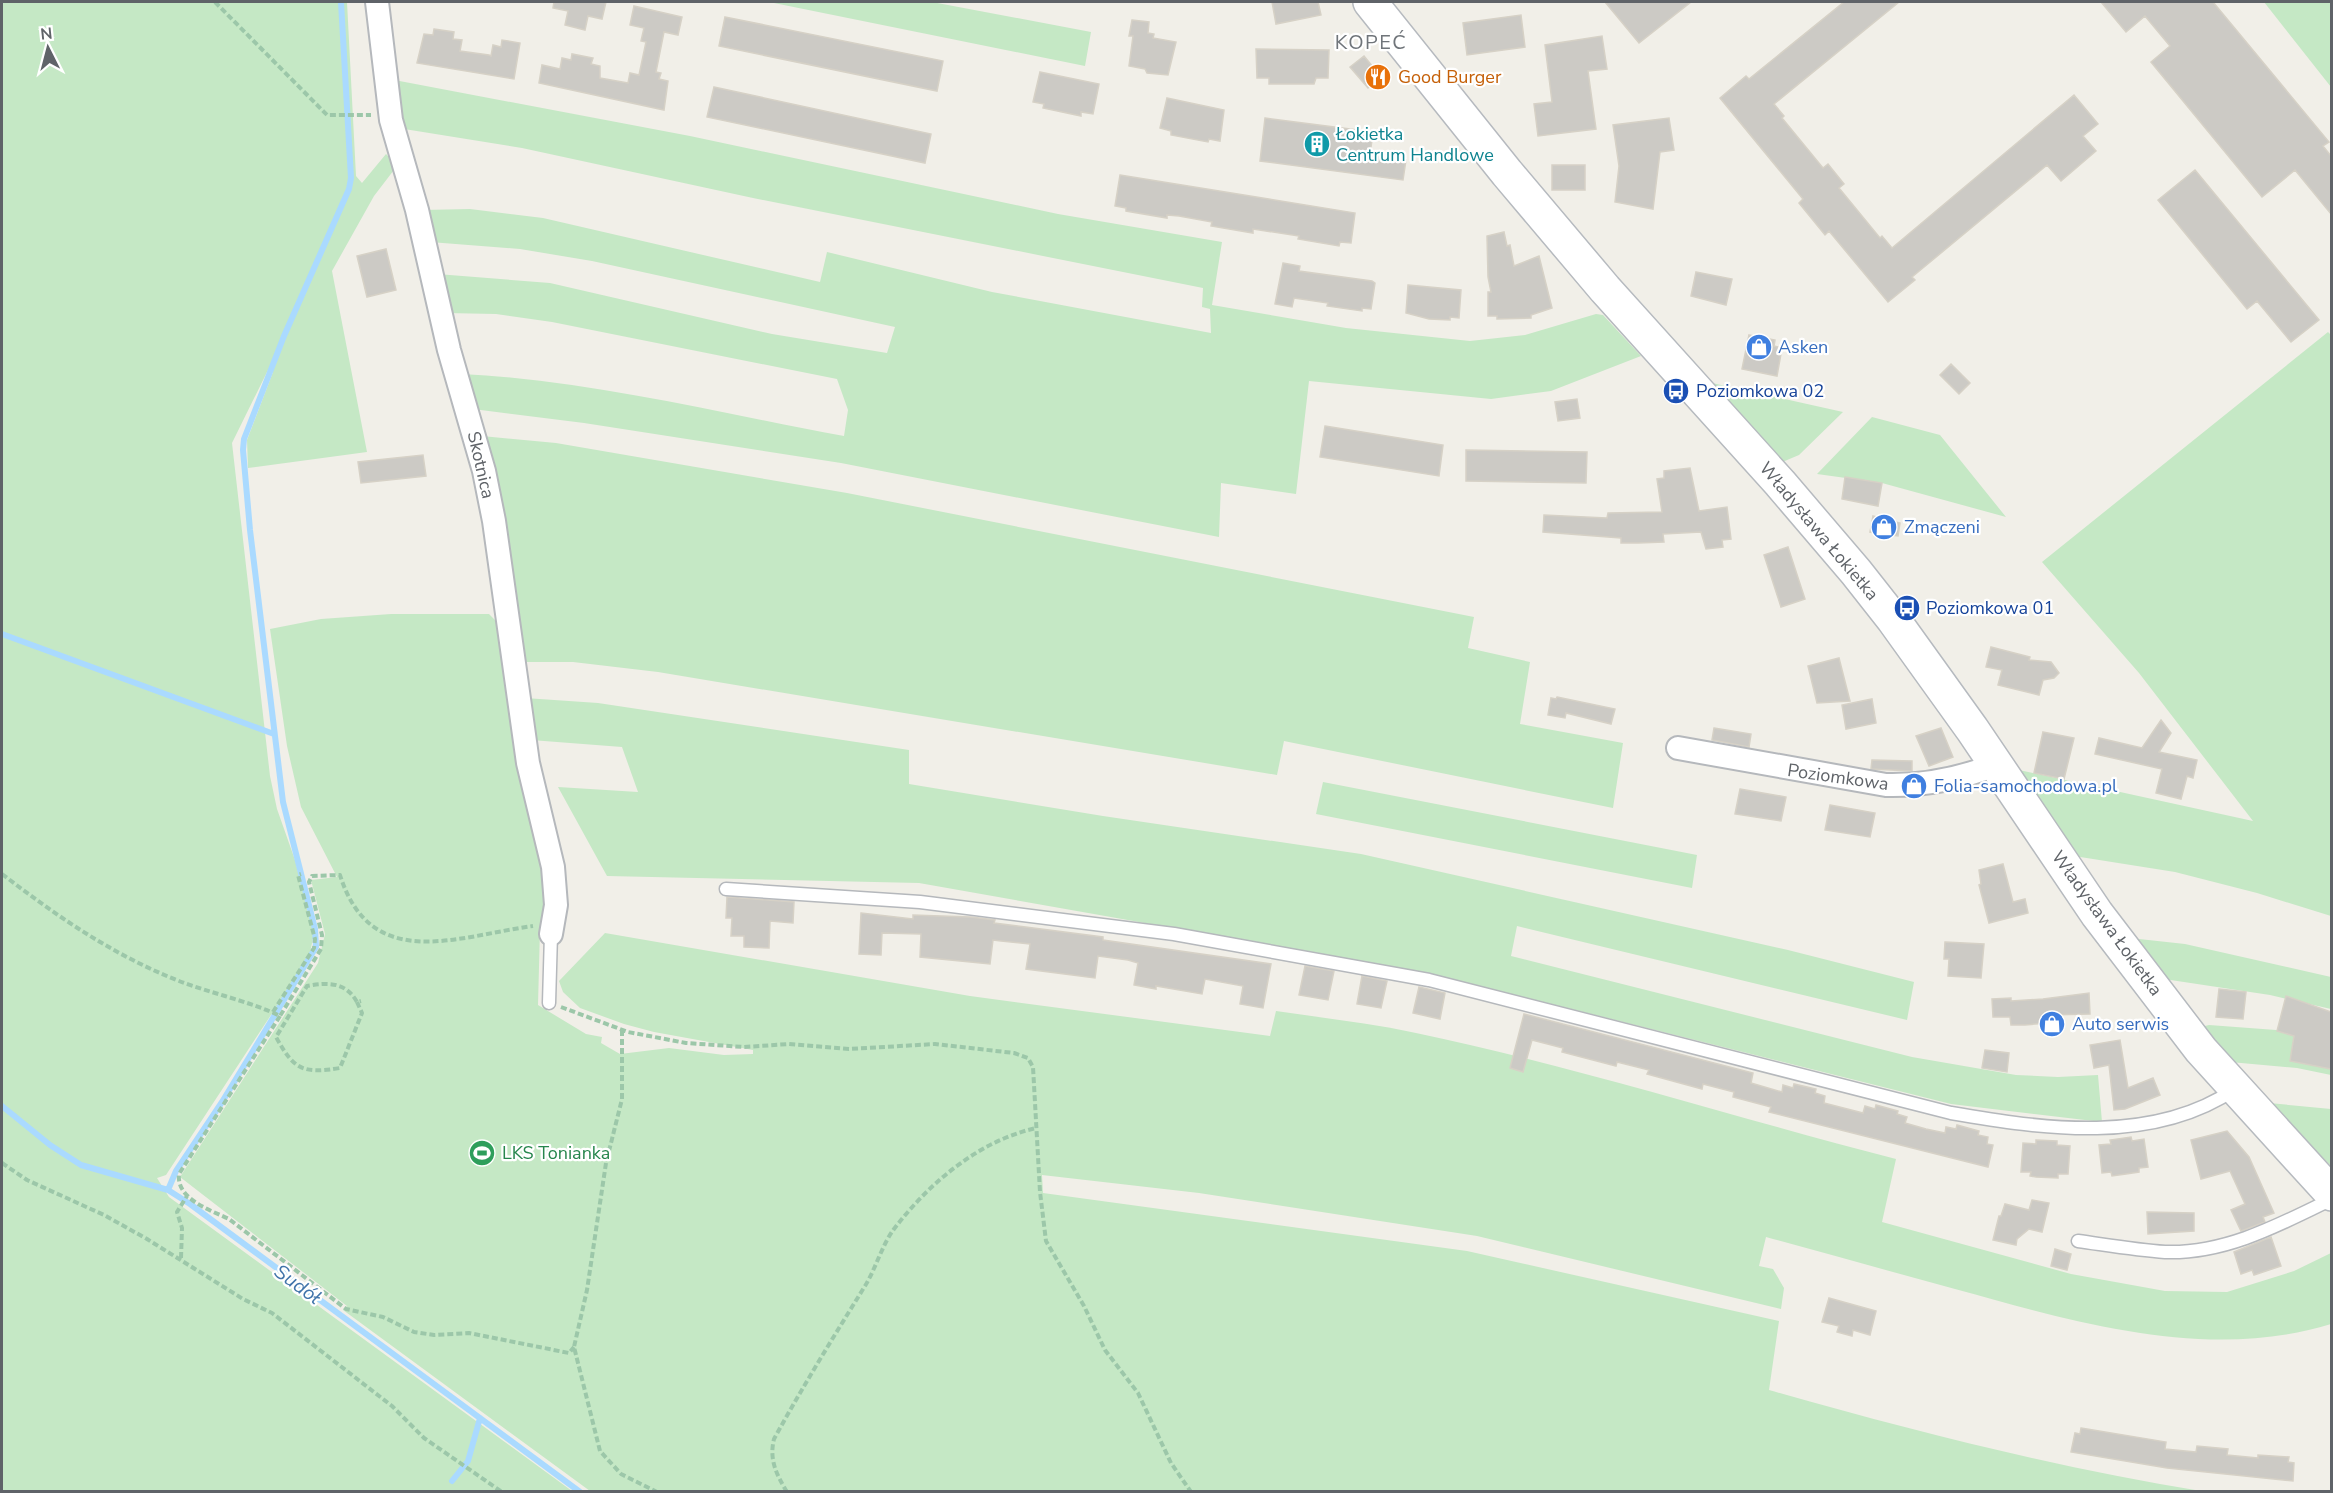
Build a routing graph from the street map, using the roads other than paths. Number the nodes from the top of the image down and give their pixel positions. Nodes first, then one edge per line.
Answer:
1 (377, 2) edge
2 (1370, 2) edge
3 (1678, 748) dead end
4 (1995, 765) junction
5 (726, 888) dead end
6 (552, 929) joint
7 (549, 1003) road end
8 (2236, 1089) junction
9 (2331, 1194) edge
10 (2331, 1199) edge
11 (2078, 1241) dead end

1 - 6 street, Skotnica
2 - 4 street, Władysława Łokietka
3 - 4 street, Poziomkowa
4 - 8 street, Władysława Łokietka
5 - 8 lane
6 - 7 lane
8 - 9 street, Władysława Łokietka
10 - 11 lane

